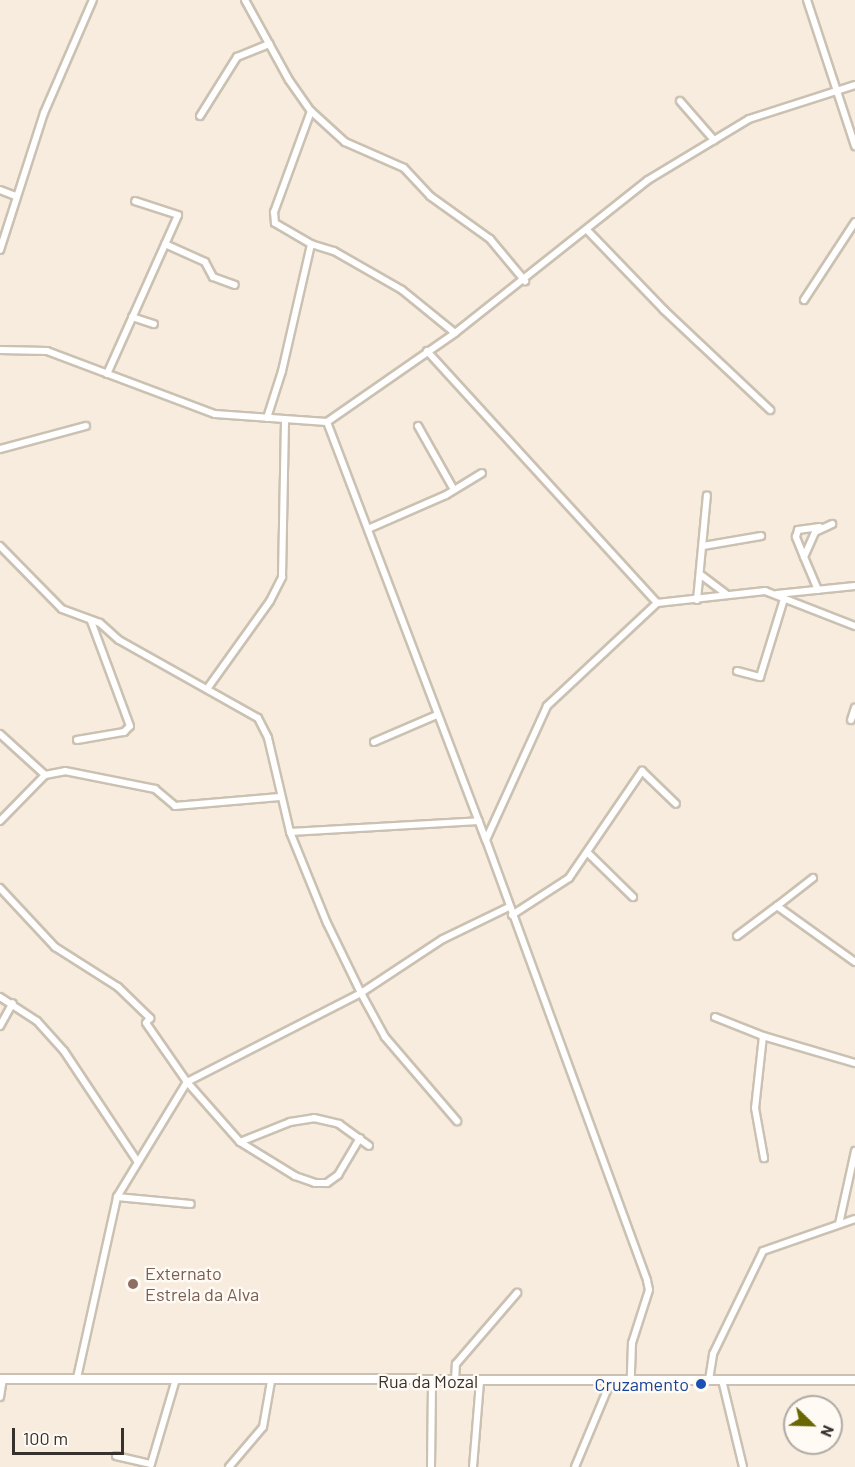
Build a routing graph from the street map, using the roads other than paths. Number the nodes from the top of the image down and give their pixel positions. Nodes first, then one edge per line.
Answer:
1 (93, 0) edge
2 (244, 0) edge
3 (807, 0) edge
4 (269, 44) junction
5 (855, 85) edge
6 (837, 88) junction
7 (680, 101) dead end
8 (311, 111) junction
9 (200, 116) dead end
10 (714, 140) junction
11 (855, 146) edge
12 (0, 190) edge
13 (16, 196) junction
14 (135, 201) dead end
15 (855, 222) edge
16 (588, 231) junction
17 (165, 244) junction
18 (311, 244) junction
19 (0, 250) edge
20 (525, 281) junction
21 (235, 285) dead end
22 (804, 300) dead end
23 (132, 317) junction
24 (154, 324) dead end
25 (455, 333) junction
26 (0, 350) edge
27 (427, 351) junction
28 (107, 374) junction
29 (770, 410) dead end
30 (267, 418) junction
31 (285, 420) junction
32 (327, 422) junction
33 (86, 426) dead end
34 (418, 426) dead end
35 (0, 449) edge
36 (482, 473) dead end
37 (454, 490) junction
38 (708, 495) dead end
39 (832, 524) dead end
40 (820, 527) junction
41 (368, 529) junction
42 (761, 536) dead end
43 (0, 546) edge
44 (703, 546) junction
45 (804, 557) junction
46 (701, 575) junction
47 (855, 586) edge
48 (818, 590) junction
49 (773, 594) junction
50 (727, 595) junction
51 (784, 599) junction
52 (697, 600) junction
53 (657, 603) junction
54 (91, 621) junction
55 (855, 626) edge
56 (737, 671) dead end
57 (207, 690) junction
58 (855, 708) edge
59 (437, 715) junction
60 (851, 720) dead end
61 (0, 734) edge
62 (77, 740) dead end
63 (374, 742) dead end
64 (45, 775) junction
65 (280, 797) junction
66 (676, 804) dead end
67 (0, 821) edge
68 (479, 821) junction
69 (290, 832) junction
70 (486, 840) junction
71 (588, 853) junction
72 (813, 878) dead end
73 (0, 888) edge
74 (633, 897) dead end
75 (777, 906) junction
76 (509, 907) junction
77 (512, 915) junction
78 (737, 936) dead end
79 (855, 962) edge
80 (361, 993) junction
81 (0, 997) edge
82 (13, 1003) junction
83 (715, 1017) dead end
84 (0, 1026) edge
85 (763, 1036) junction
86 (855, 1063) edge
87 (187, 1082) junction
88 (457, 1121) dead end
89 (360, 1138) junction
90 (240, 1142) junction
91 (369, 1146) dead end
92 (855, 1150) edge
93 (764, 1158) dead end
94 (137, 1161) junction
95 (117, 1197) junction
96 (191, 1204) dead end
97 (855, 1218) edge
98 (838, 1224) junction
99 (517, 1293) dead end
100 (77, 1378) junction
101 (1, 1379) edge
102 (176, 1379) junction
103 (709, 1380) junction
104 (722, 1380) junction
105 (855, 1380) edge
106 (271, 1381) junction
107 (432, 1381) junction
108 (455, 1381) junction
109 (480, 1381) junction
110 (611, 1381) junction
111 (631, 1381) junction
112 (0, 1397) edge
113 (116, 1456) dead end
114 (229, 1467) edge
115 (431, 1467) edge
116 (473, 1467) edge
117 (575, 1467) edge
118 (743, 1467) edge

1 - 13 street
2 - 4 street
3 - 6 street
4 - 8 street
4 - 9 street
5 - 6 street
6 - 10 street
6 - 11 street
7 - 10 street
8 - 18 street
8 - 20 street
10 - 16 street
12 - 13 street
13 - 19 street
14 - 17 street
15 - 22 street
16 - 20 street
16 - 29 street
17 - 21 street
17 - 23 street
18 - 25 street
18 - 30 street
20 - 25 street
23 - 24 street
23 - 28 street
25 - 27 street
26 - 28 street
27 - 32 street
27 - 53 street
28 - 30 street
30 - 31 street
31 - 32 street
31 - 57 street
32 - 41 street
33 - 35 street
34 - 37 street
36 - 37 street
37 - 41 street
38 - 44 street
39 - 40 street
40 - 45 street
40 - 45 street
41 - 59 street
42 - 44 street
43 - 54 street
44 - 46 street
45 - 48 street
46 - 50 street
46 - 52 street
47 - 48 street
48 - 49 street
49 - 50 street
49 - 51 street
50 - 52 street
51 - 55 street
51 - 56 street
52 - 53 street
53 - 70 street
54 - 57 street
54 - 62 street
57 - 65 street
58 - 60 street
59 - 63 street
59 - 68 street
61 - 64 street
64 - 65 street
64 - 67 street
65 - 69 street
66 - 71 street
68 - 69 street
68 - 70 street
69 - 80 street
70 - 76 street
71 - 74 street
71 - 77 street
72 - 75 street
73 - 87 street
75 - 78 street
75 - 79 street
76 - 77 street
76 - 80 street
77 - 111 street
80 - 87 street
80 - 88 street
81 - 82 street
82 - 84 street
82 - 94 street
83 - 85 street
85 - 86 street
85 - 93 street
87 - 90 street
87 - 94 street
89 - 90 street
89 - 90 street
89 - 91 street
92 - 98 street
94 - 95 street
95 - 96 street
95 - 100 street
97 - 98 street
98 - 103 street
99 - 108 street
100 - 101 main road, Rua da Mozal
100 - 102 main road, Rua da Mozal
101 - 112 street
102 - 106 main road, Rua da Mozal
102 - 113 street
103 - 104 main road, Rua da Mozal
103 - 111 main road, Rua da Mozal
104 - 105 main road, Rua da Mozal
104 - 118 street
106 - 107 main road, Rua da Mozal
106 - 114 street
107 - 108 main road, Rua da Mozal
107 - 115 street
108 - 109 main road, Rua da Mozal
109 - 110 main road, Rua da Mozal
109 - 116 street
110 - 111 main road, Rua da Mozal
110 - 117 street

